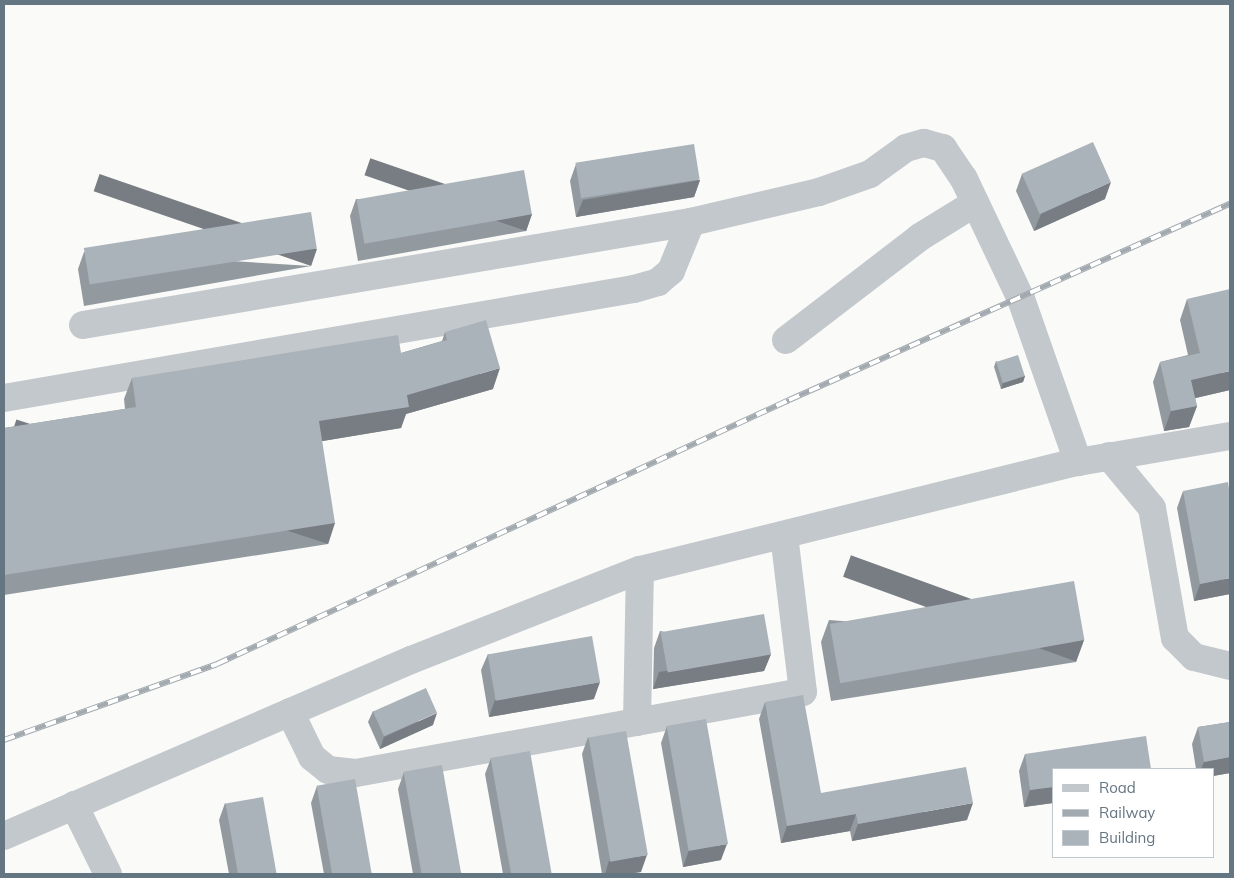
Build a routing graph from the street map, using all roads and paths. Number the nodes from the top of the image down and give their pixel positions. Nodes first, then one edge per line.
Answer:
1 (975, 203) junction
2 (691, 222) junction
3 (83, 325) dead end
4 (786, 340) dead end
5 (4, 398) edge
6 (1230, 436) edge
7 (1109, 456) junction
8 (1078, 462) junction
9 (784, 536) junction
10 (640, 570) junction
11 (1230, 666) edge
12 (290, 712) junction
13 (636, 722) junction
14 (74, 805) junction
15 (4, 836) edge
16 (108, 874) edge

1 - 2 street
1 - 4 street
1 - 8 street
2 - 3 street
2 - 5 street
6 - 7 street
7 - 8 street
7 - 11 street
8 - 9 street
9 - 10 street
9 - 13 street
10 - 12 street
10 - 13 street
12 - 13 street
12 - 14 street
14 - 15 street
14 - 16 street

